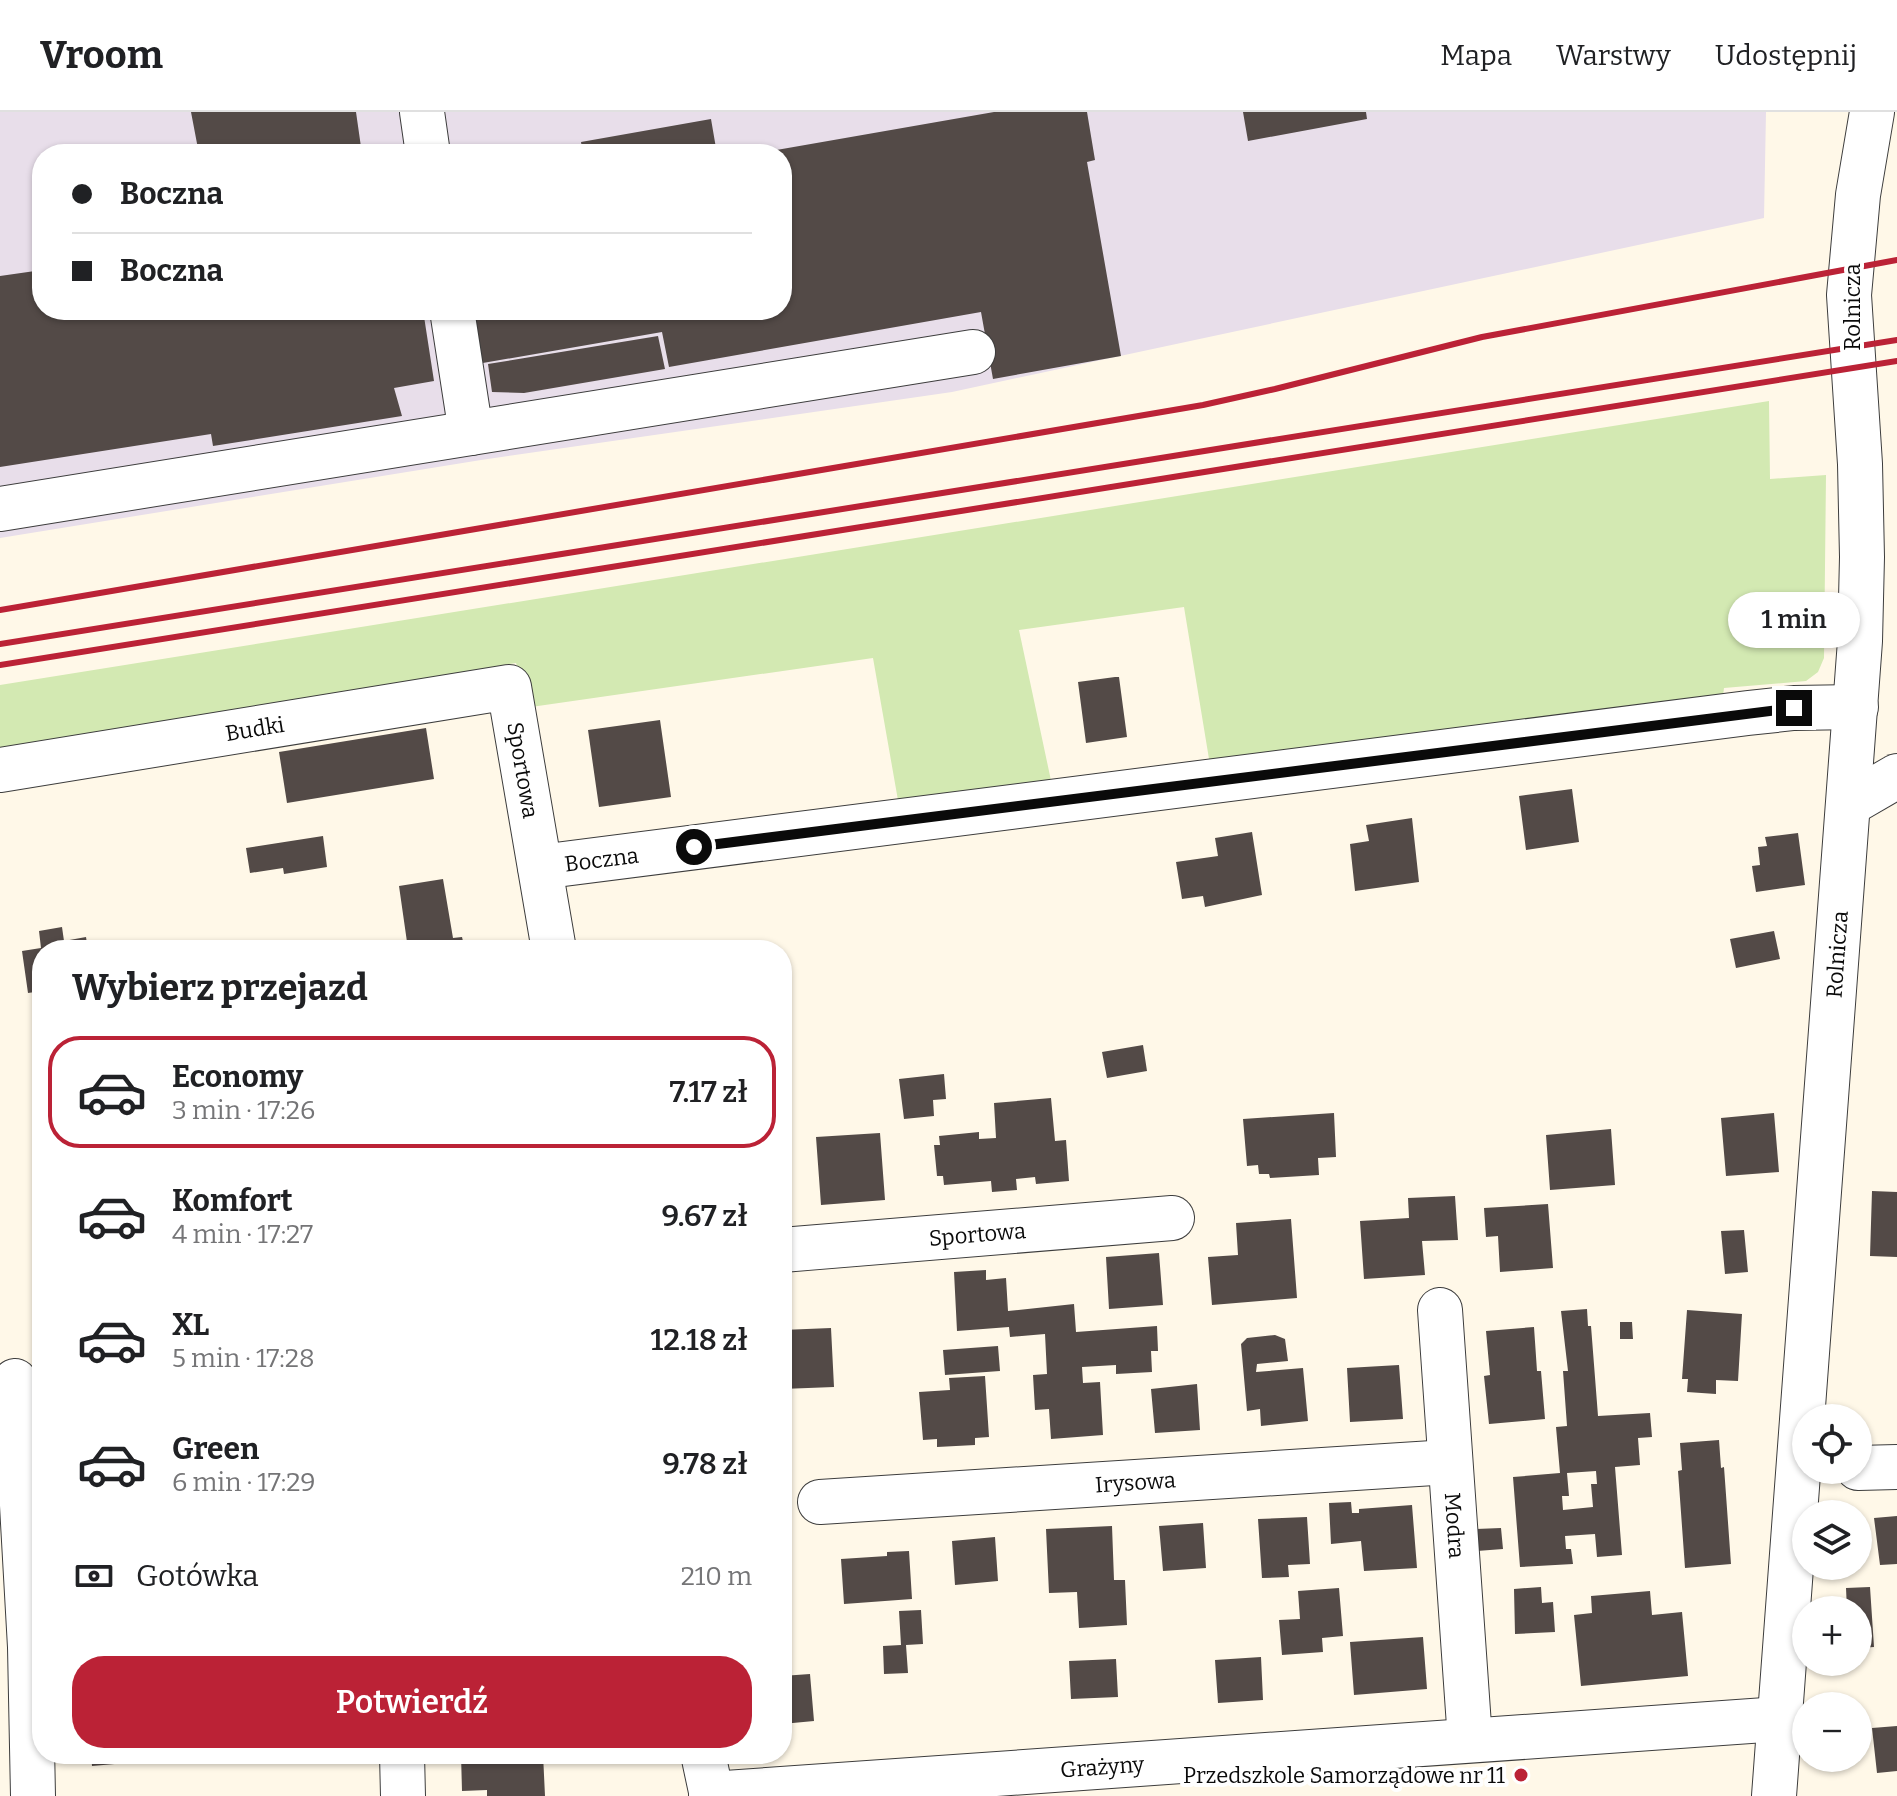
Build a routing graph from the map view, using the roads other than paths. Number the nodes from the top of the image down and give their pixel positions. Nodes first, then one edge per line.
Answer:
1 (422, 112) edge
2 (1872, 112) edge
3 (427, 144) edge
4 (454, 320) edge
5 (973, 352) dead end
6 (471, 433) junction
7 (0, 509) edge
8 (1878, 639) edge
9 (509, 687) joint
10 (1856, 707) junction
11 (0, 770) edge
12 (1897, 776) edge
13 (1849, 804) junction
14 (540, 867) junction
15 (552, 940) edge
16 (1172, 1218) dead end
17 (792, 1249) edge
18 (1440, 1310) dead end
19 (15, 1381) dead end
20 (1807, 1404) edge
21 (1449, 1462) junction
22 (1897, 1467) edge
23 (1872, 1468) edge
24 (1801, 1484) edge
25 (820, 1502) dead end
26 (24, 1647) edge
27 (1780, 1719) junction
28 (1470, 1740) junction
29 (402, 1764) edge
30 (709, 1781) edge
31 (33, 1796) edge
32 (403, 1796) edge
33 (1774, 1796) edge

1 - 3 street
2 - 8 street, Rolnicza
4 - 6 street
5 - 6 street
6 - 7 street
8 - 10 street, Rolnicza
9 - 11 street, Budki
9 - 14 street, Sportowa
10 - 13 street, Rolnicza
10 - 14 street, Boczna
12 - 13 street
13 - 20 street, Rolnicza
14 - 15 street, Sportowa
16 - 17 street, Sportowa
18 - 21 street, Modra
19 - 26 street
21 - 25 street, Irysowa
21 - 28 street, Modra
22 - 23 street
24 - 27 street, Rolnicza
26 - 31 street
27 - 28 street, Grażyny
27 - 33 street, Rolnicza
28 - 30 street, Grażyny
29 - 32 street

